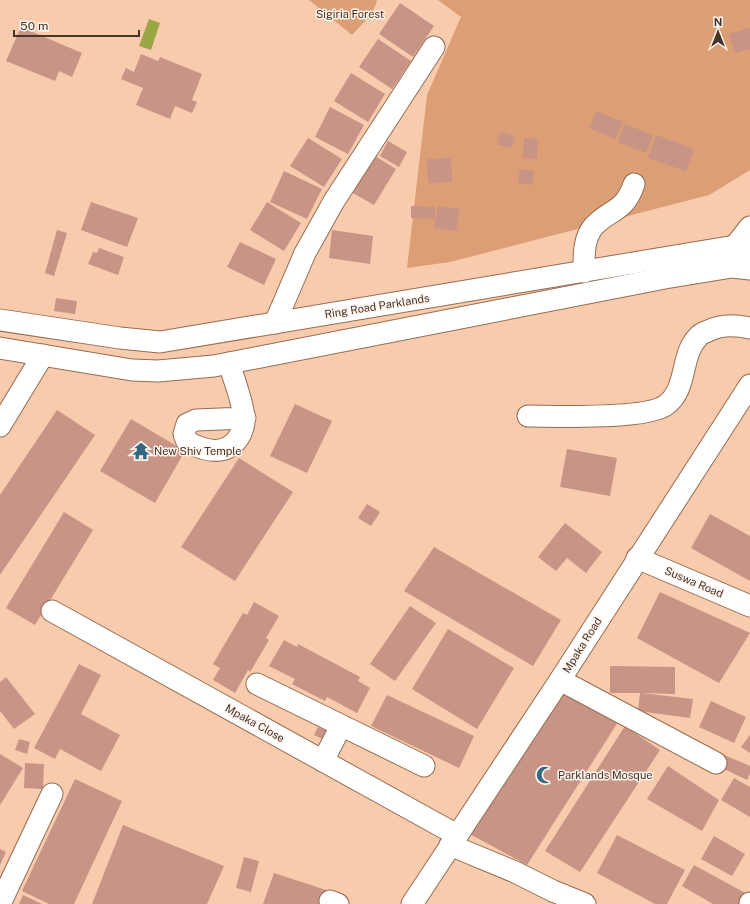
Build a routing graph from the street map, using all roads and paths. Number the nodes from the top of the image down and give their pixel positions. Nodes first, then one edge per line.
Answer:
1 (434, 47) dead end
2 (634, 184) dead end
3 (750, 227) edge
4 (743, 251) edge
5 (741, 268) edge
6 (584, 272) junction
7 (10, 321) edge
8 (275, 323) junction
9 (750, 328) edge
10 (8, 349) edge
11 (43, 355) junction
12 (229, 363) junction
13 (750, 384) edge
14 (528, 416) dead end
15 (245, 418) dead end
16 (0, 426) edge
17 (637, 558) junction
18 (750, 606) edge
19 (52, 611) dead end
20 (560, 680) junction
21 (257, 684) dead end
22 (341, 726) junction
23 (323, 761) junction
24 (716, 763) dead end
25 (424, 766) dead end
26 (52, 794) dead end
27 (454, 840) junction
28 (550, 897) edge
29 (0, 904) edge
30 (412, 904) edge
31 (585, 904) edge

1 - 8 street
2 - 6 street
3 - 4 street
4 - 5 street
4 - 6 street, Ring Road Parklands
5 - 12 street
6 - 8 street, Ring Road Parklands
7 - 8 street, Ring Road Parklands
7 - 10 street
9 - 14 street
10 - 11 street
11 - 12 street
11 - 16 street
12 - 15 street
13 - 17 street, Mpaka Road
17 - 18 street, Suswa Road
17 - 20 street, Mpaka Road
19 - 23 street, Mpaka Close
20 - 24 street
20 - 27 street, Mpaka Road
21 - 22 street
22 - 23 street
22 - 25 street
23 - 27 street, Mpaka Close
26 - 29 street
27 - 28 street, Mpaka Close
27 - 30 street, Mpaka Road
28 - 31 street, Mpaka Close

